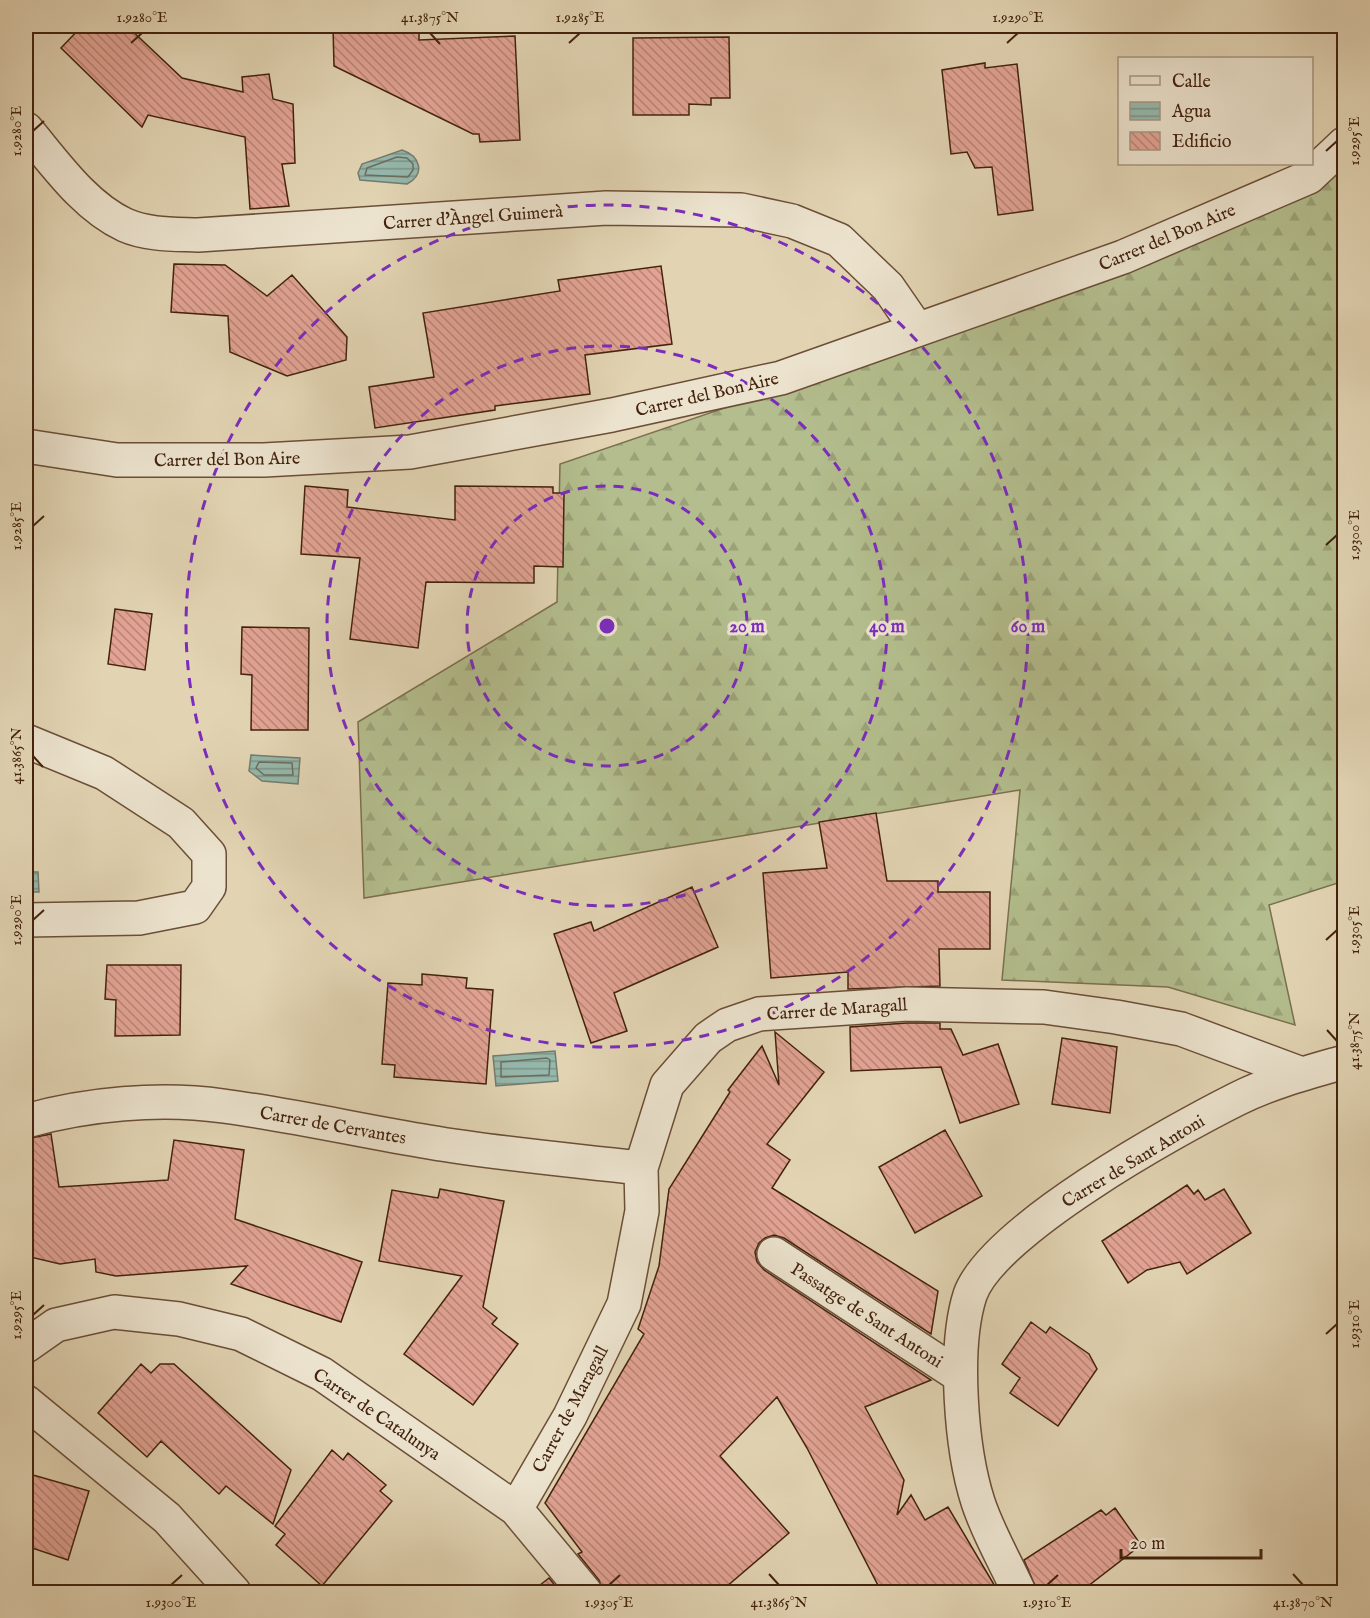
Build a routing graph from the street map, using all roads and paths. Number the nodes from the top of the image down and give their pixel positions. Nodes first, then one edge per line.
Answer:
1 (26, 129) edge
2 (1344, 144) edge
3 (917, 329) junction
4 (26, 446) edge
5 (26, 741) edge
6 (26, 920) edge
7 (1344, 1062) edge
8 (1302, 1074) junction
9 (26, 1121) edge
10 (641, 1168) junction
11 (774, 1254) dead end
12 (26, 1346) edge
13 (960, 1376) junction
14 (26, 1402) edge
15 (516, 1509) junction
16 (234, 1593) edge
17 (585, 1593) edge
18 (1019, 1593) edge

1 - 3 street, Carrer d'Àngel Guimerà
2 - 3 street, Carrer del Bon Aire
3 - 4 street, Carrer del Bon Aire
5 - 6 street
7 - 8 street, Carrer de Sant Antoni
8 - 10 street, Carrer de Maragall
8 - 13 street, Carrer de Sant Antoni
9 - 10 street, Carrer de Cervantes
10 - 15 street, Carrer de Maragall
11 - 13 street, Passatge de Sant Antoni
12 - 15 street, Carrer de Catalunya
13 - 18 street, Carrer de Sant Antoni
14 - 16 street
15 - 17 street, Carrer de Catalunya

